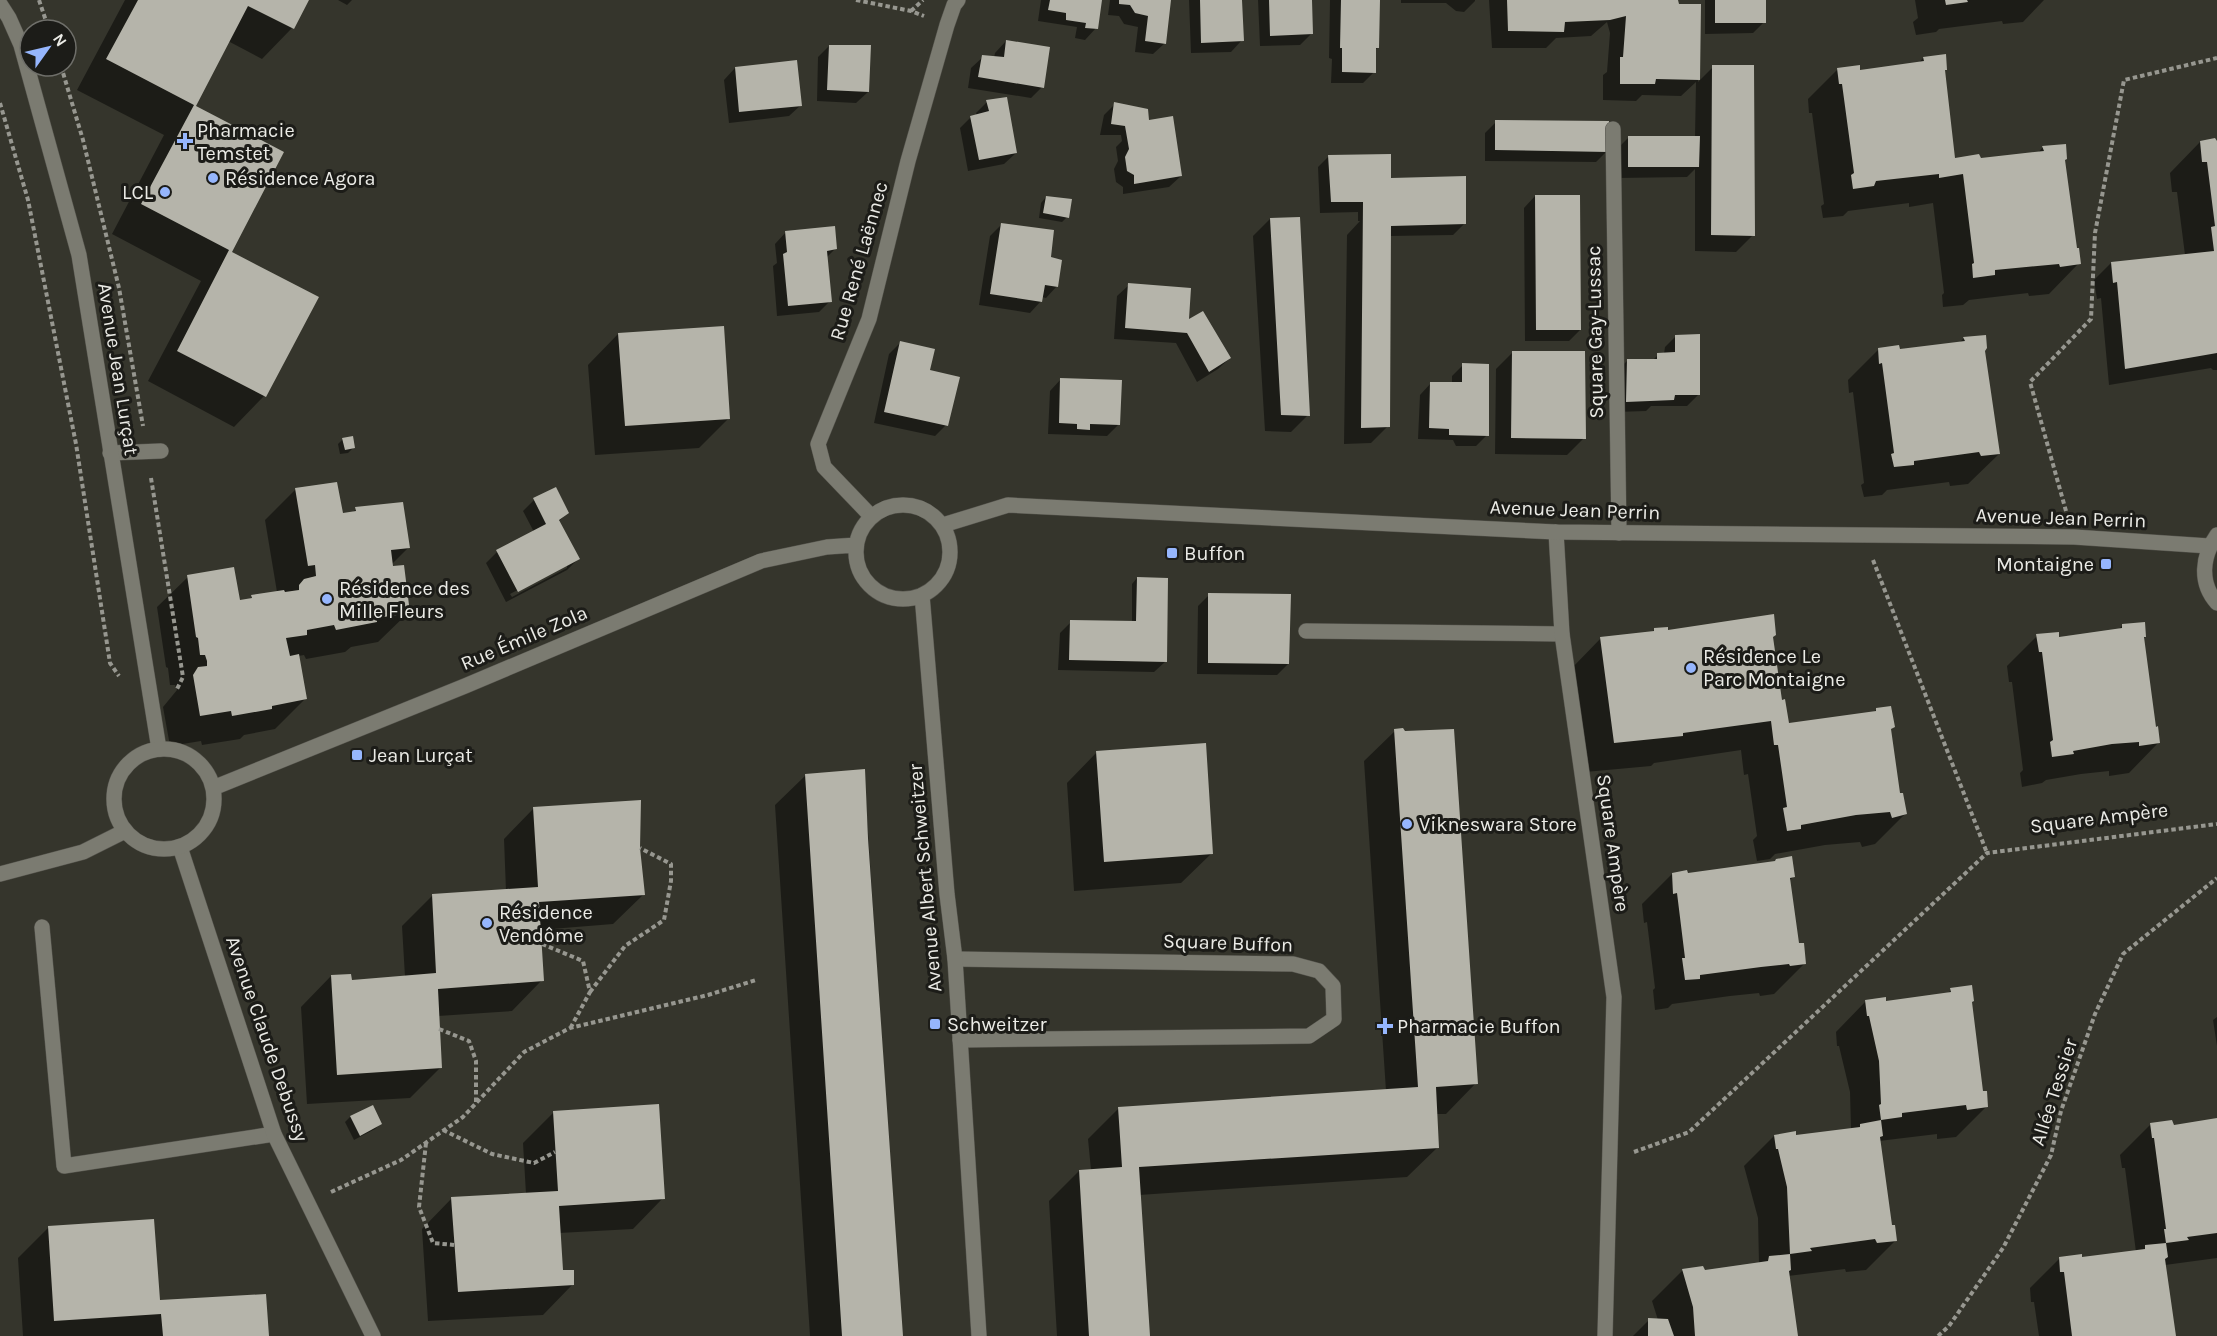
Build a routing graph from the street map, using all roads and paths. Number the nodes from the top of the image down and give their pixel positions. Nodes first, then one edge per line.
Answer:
1 (39, 0) edge
2 (856, 0) edge
3 (923, 0) edge
4 (958, 0) edge
5 (0, 4) edge
6 (911, 11) junction
7 (45, 18) edge
8 (947, 25) junction
9 (2217, 58) edge
10 (0, 103) edge
11 (1613, 129) dead end
12 (161, 452) dead end
13 (110, 453) junction
14 (153, 493) dead end
15 (871, 516) junction
16 (943, 525) junction
17 (1556, 532) junction
18 (1618, 533) junction
19 (1863, 535) junction
20 (2073, 537) junction
21 (2213, 540) edge
22 (856, 545) junction
23 (922, 595) junction
24 (2217, 603) edge
25 (1306, 631) dead end
26 (1562, 634) junction
27 (110, 663) dead end
28 (183, 677) dead end
29 (159, 749) junction
30 (213, 788) junction
31 (2217, 824) edge
32 (125, 831) junction
33 (180, 847) junction
34 (640, 848) dead end
35 (1987, 853) junction
36 (0, 874) edge
37 (2217, 878) edge
38 (42, 927) dead end
39 (542, 944) dead end
40 (955, 959) junction
41 (756, 980) dead end
42 (590, 992) junction
43 (570, 1028) junction
44 (439, 1029) dead end
45 (960, 1040) junction
46 (476, 1102) junction
47 (443, 1130) junction
48 (274, 1134) junction
49 (426, 1142) junction
50 (555, 1152) dead end
51 (1610, 1161) junction
52 (308, 1202) junction
53 (454, 1245) dead end
54 (374, 1336) edge
55 (979, 1336) edge
56 (1605, 1336) edge
57 (1938, 1336) edge

1 - 7 path
2 - 6 path
3 - 6 path
4 - 8 street, Rue René Laënnec
5 - 13 street, Avenue Jean Lurçat
6 - 8 path
8 - 15 street, Rue René Laënnec
9 - 20 path
10 - 27 path
11 - 18 street, Square Gay-Lussac
12 - 13 street
13 - 29 street, Avenue Jean Lurçat
14 - 28 path
15 - 16 street
15 - 22 street
16 - 17 street, Avenue Jean Perrin
16 - 23 street
17 - 18 street, Avenue Jean Perrin
17 - 26 street, Square Ampère
18 - 19 street, Avenue Jean Perrin
19 - 20 street, Avenue Jean Perrin
19 - 35 path
20 - 21 street, Avenue Jean Perrin
21 - 24 street
22 - 23 street
22 - 30 street, Rue Émile Zola
23 - 40 street, Avenue Albert Schweitzer
25 - 26 street
26 - 51 street, Square Ampère
29 - 30 street
29 - 32 street
30 - 33 street
31 - 35 path, Square Ampère
32 - 33 street
32 - 36 street
33 - 48 street, Avenue Claude Debussy
34 - 42 path
35 - 51 path
37 - 57 path, Allée Tessier
38 - 48 street
39 - 42 path
40 - 45 street, Avenue Albert Schweitzer
40 - 45 street, Square Buffon
41 - 43 path
42 - 43 path
43 - 46 path
44 - 46 path
45 - 55 street, Avenue Albert Schweitzer
46 - 47 path
47 - 49 path
47 - 50 path
48 - 52 street, Avenue Claude Debussy
49 - 52 path
49 - 53 path
51 - 56 street, Square Ampère
52 - 54 street, Avenue Claude Debussy

